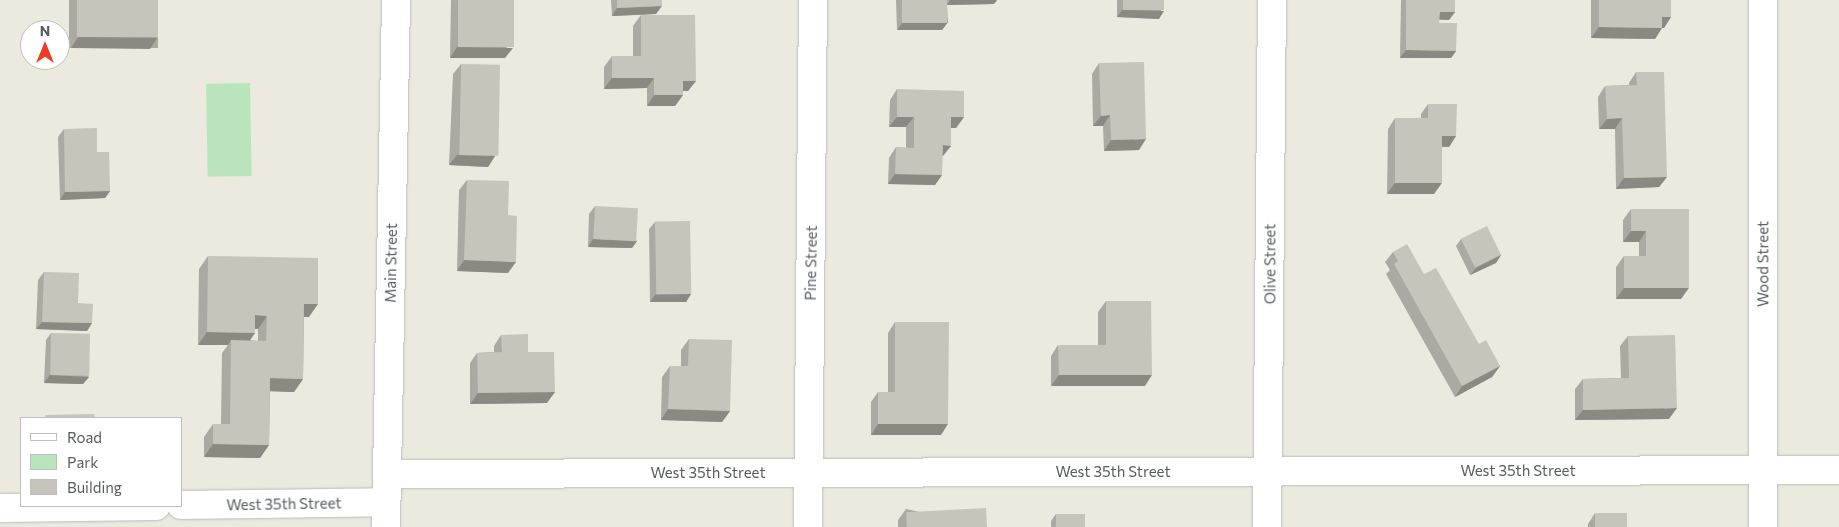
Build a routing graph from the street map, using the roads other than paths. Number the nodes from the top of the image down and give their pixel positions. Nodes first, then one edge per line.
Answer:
1 (396, 0) edge
2 (813, 0) edge
3 (1272, 0) edge
4 (1763, 0) edge
5 (1839, 470) edge
6 (1764, 471) junction
7 (1268, 472) junction
8 (808, 473) junction
9 (387, 474) junction
10 (182, 505) edge
11 (78, 507) edge
12 (0, 508) edge
13 (386, 514) edge
14 (808, 527) edge
15 (1267, 527) edge
16 (1763, 527) edge

1 - 9 street, Main Street
2 - 8 street, Pine Street
3 - 7 street, Olive Street
4 - 6 street, Wood Street
5 - 6 street, West 35th Street
6 - 7 street, West 35th Street
6 - 16 street, Wood Street
7 - 8 street, West 35th Street
7 - 15 street, Olive Street
8 - 9 street, West 35th Street
8 - 14 street, Pine Street
9 - 13 street, Main Street
10 - 13 street, West 35th Street
11 - 12 street

